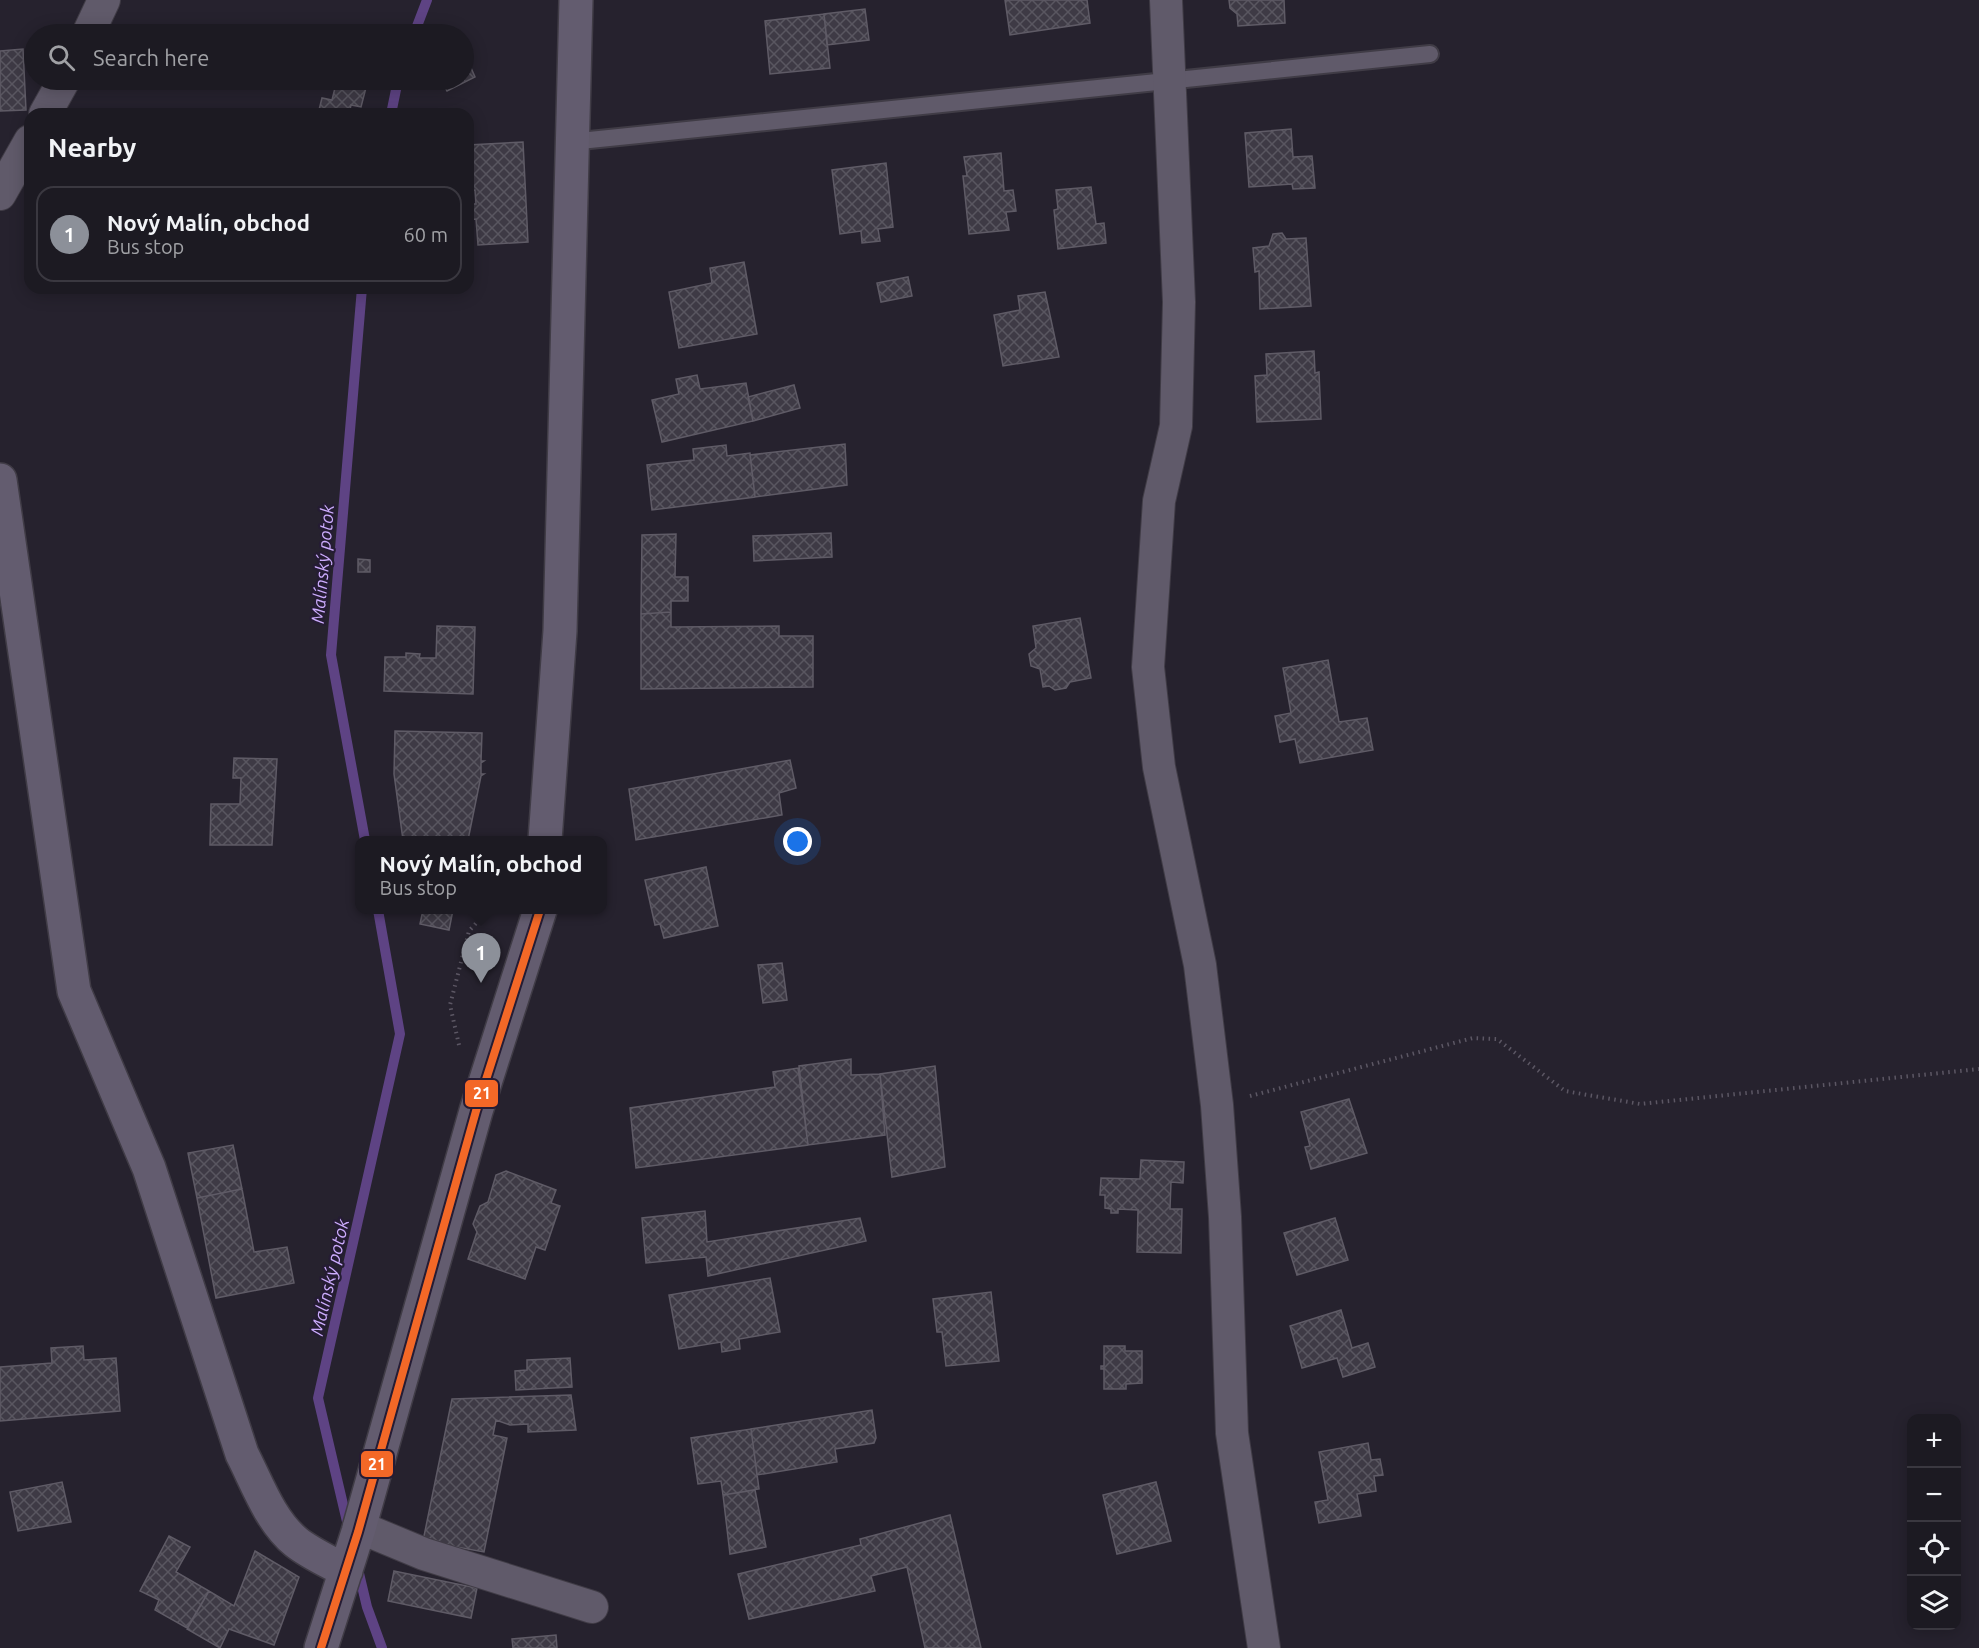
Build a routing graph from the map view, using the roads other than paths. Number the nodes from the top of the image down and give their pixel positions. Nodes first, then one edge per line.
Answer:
1 (104, 0) edge
2 (576, 0) edge
3 (1166, 0) edge
4 (93, 24) edge
5 (1430, 54) dead end
6 (1168, 80) junction
7 (58, 90) edge
8 (48, 108) edge
9 (570, 142) junction
10 (24, 152) edge
11 (0, 194) edge
12 (0, 480) edge
13 (545, 836) edge
14 (538, 914) edge
15 (359, 1529) junction
16 (346, 1571) junction
17 (592, 1607) dead end
18 (321, 1648) edge
19 (1264, 1648) edge

1 - 4 street
2 - 9 main road
3 - 6 street
5 - 6 lane
6 - 9 lane
6 - 19 street
7 - 8 street
9 - 13 main road
10 - 11 street
12 - 16 main road
14 - 15 main road
15 - 16 main road
15 - 17 street
16 - 18 main road

